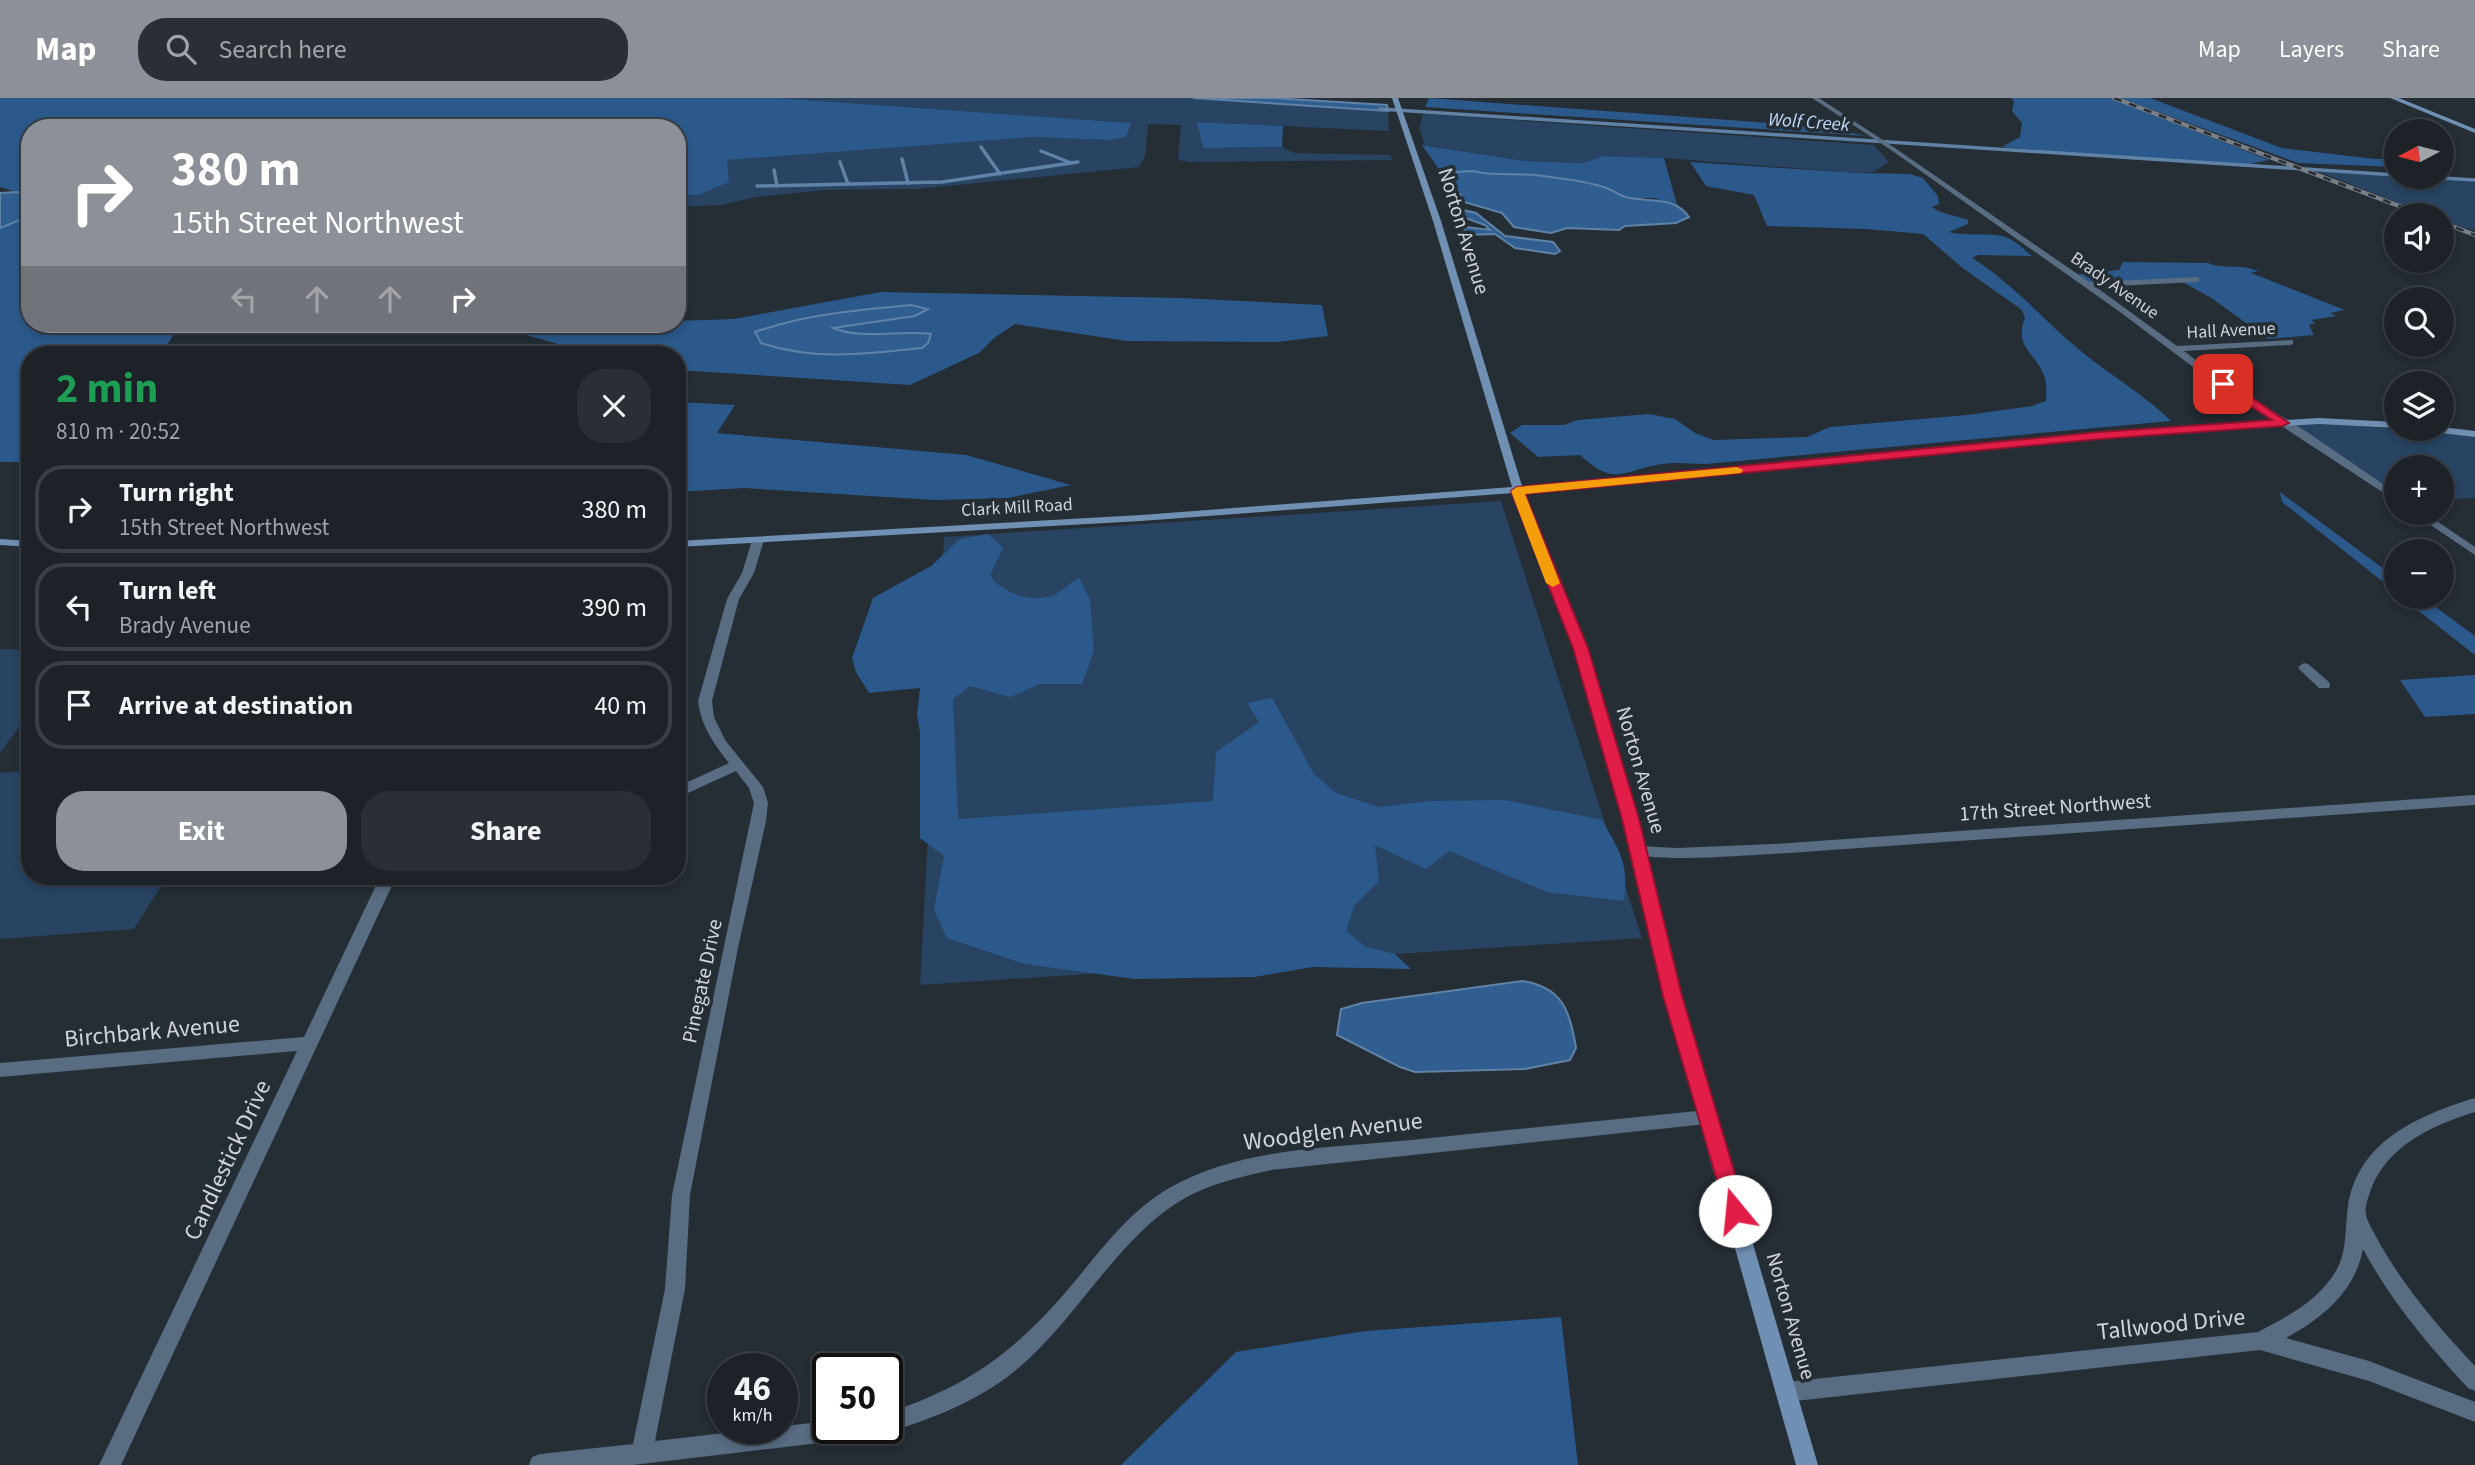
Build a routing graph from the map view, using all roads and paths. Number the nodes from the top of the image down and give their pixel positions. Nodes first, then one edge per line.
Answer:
1 (1815, 98) edge
2 (2393, 98) edge
3 (1397, 105) edge
4 (2475, 131) edge
5 (2196, 279) dead end
6 (2086, 285) junction
7 (2290, 342) dead end
8 (2175, 349) junction
9 (2283, 423) junction
10 (2384, 424) edge
11 (2454, 432) edge
12 (2475, 434) edge
13 (2384, 490) edge
14 (1517, 491) junction
15 (2435, 525) edge
16 (758, 540) junction
17 (0, 542) edge
18 (21, 543) edge
19 (686, 544) edge
20 (2475, 552) edge
21 (2304, 667) dead end
22 (2324, 685) dead end
23 (737, 765) junction
24 (686, 789) edge
25 (2475, 800) edge
26 (1638, 851) junction
27 (384, 885) edge
28 (309, 1042) junction
29 (0, 1070) edge
30 (2475, 1105) edge
31 (1707, 1118) junction
32 (2357, 1217) junction
33 (2260, 1341) junction
34 (2475, 1381) edge
35 (1786, 1392) junction
36 (2475, 1412) edge
37 (903, 1418) edge
38 (812, 1434) edge
39 (642, 1453) junction
40 (110, 1465) edge
41 (540, 1465) edge
42 (1807, 1465) edge

1 - 6 street, Brady Avenue
2 - 4 main road
3 - 14 main road, Norton Avenue
5 - 6 street
6 - 8 street, Brady Avenue
7 - 8 street, Hall Avenue
8 - 9 street, Brady Avenue
9 - 10 main road, Clark Mill Road
9 - 13 street, Brady Avenue
9 - 14 main road, Clark Mill Road
11 - 12 main road
14 - 16 main road, Clark Mill Road
14 - 26 main road, Norton Avenue
15 - 20 street
16 - 19 main road, Clark Mill Road
16 - 23 street, Pinegate Drive
17 - 18 main road
21 - 22 street
23 - 24 street
23 - 39 street, Pinegate Drive
25 - 26 street, 17th Street Northwest
26 - 31 main road, Norton Avenue
27 - 28 street, Candlestick Drive
28 - 29 street, Birchbark Avenue
28 - 40 street, Candlestick Drive
30 - 32 street, Tallwood Drive
31 - 35 main road, Norton Avenue
31 - 37 street, Woodglen Avenue
32 - 33 street, Tallwood Drive
32 - 34 street
33 - 35 street, Tallwood Drive
33 - 36 street
35 - 42 main road, Norton Avenue
38 - 39 street
39 - 41 street

